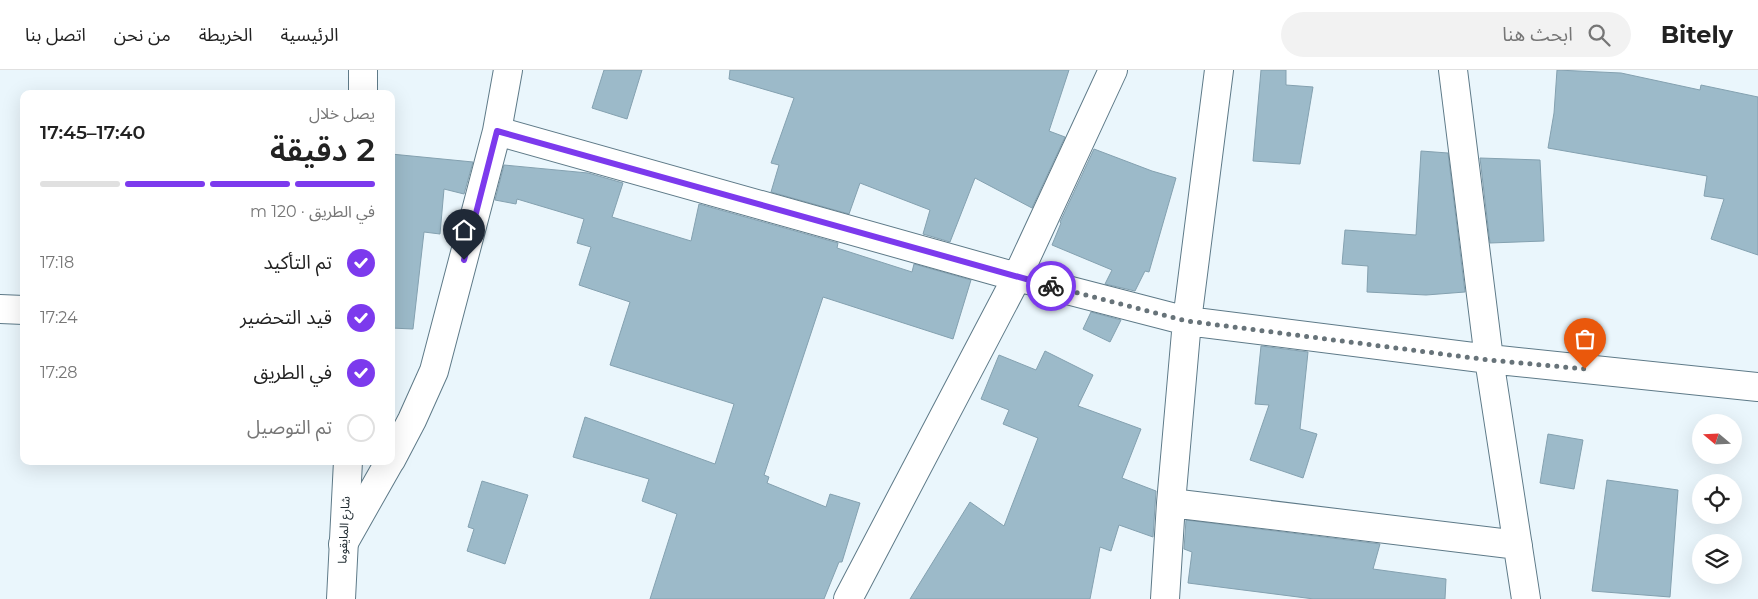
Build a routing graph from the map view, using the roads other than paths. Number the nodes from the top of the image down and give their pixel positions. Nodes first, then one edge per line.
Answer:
1 (363, 70) edge
2 (508, 70) edge
3 (1113, 70) edge
4 (1219, 70) edge
5 (1453, 70) edge
6 (363, 90) edge
7 (497, 131) junction
8 (1017, 277) junction
9 (0, 309) edge
10 (20, 310) edge
11 (1187, 321) junction
12 (1489, 360) junction
13 (1758, 387) edge
14 (395, 452) edge
15 (348, 465) edge
16 (388, 465) edge
17 (1171, 503) junction
18 (343, 544) junction
19 (1518, 545) junction
20 (341, 599) edge
21 (848, 599) edge
22 (1165, 599) edge
23 (1526, 599) edge

1 - 6 street
2 - 7 street
3 - 8 street
4 - 11 street
5 - 12 street
7 - 8 street
7 - 14 street
8 - 11 street
8 - 21 street
9 - 10 street
11 - 12 street
11 - 17 street
12 - 13 street
12 - 19 street
15 - 18 street, شارع المايقوما
16 - 18 street
17 - 19 street
17 - 22 street
18 - 20 street, شارع المايقوما
19 - 23 street

